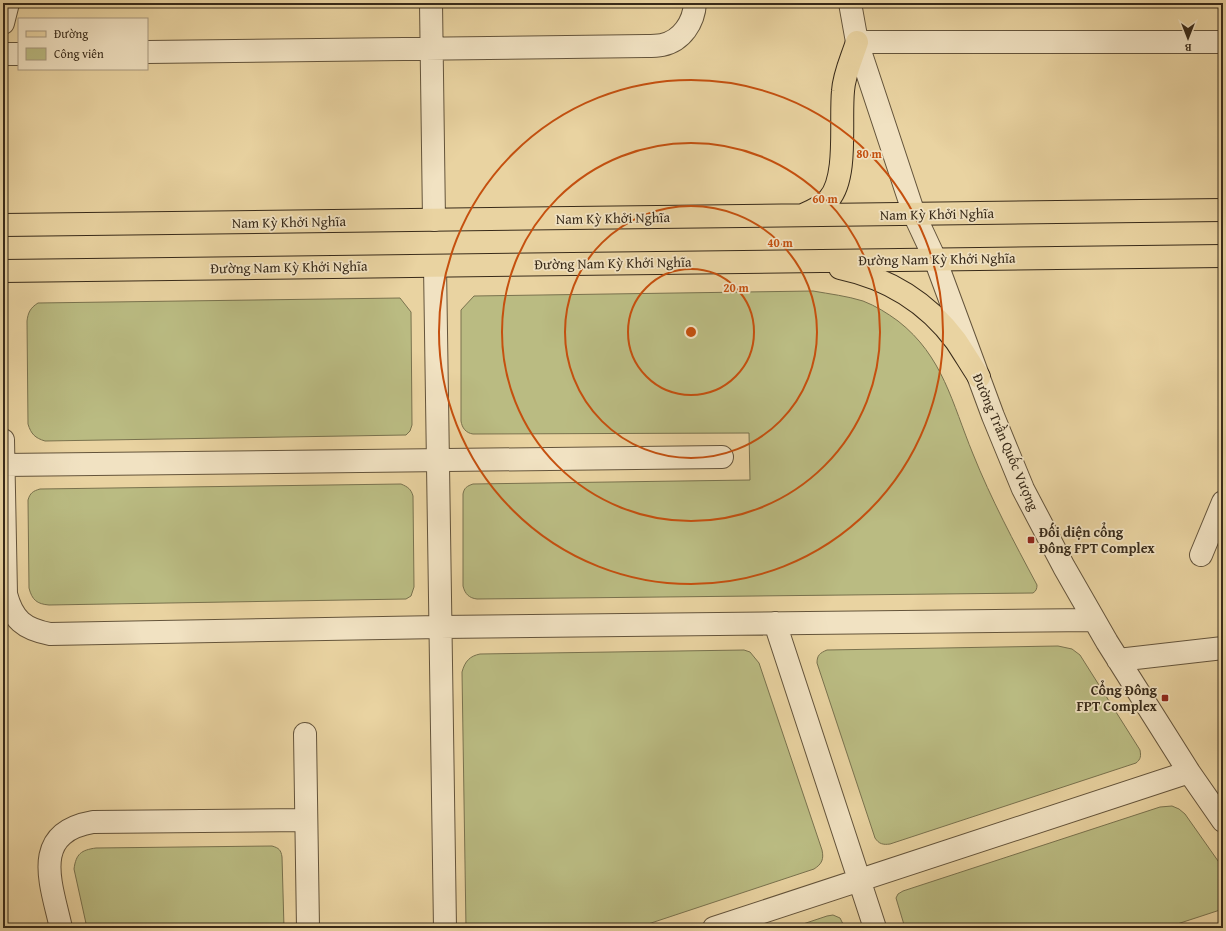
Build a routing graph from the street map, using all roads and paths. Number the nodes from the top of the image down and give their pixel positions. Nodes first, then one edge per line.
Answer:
1 (8, 3) edge
2 (431, 3) edge
3 (695, 3) edge
4 (850, 3) edge
5 (3, 23) edge
6 (857, 42) junction
7 (1223, 42) edge
8 (432, 48) junction
9 (148, 52) edge
10 (3, 54) edge
11 (18, 54) edge
12 (1223, 210) edge
13 (914, 214) junction
14 (802, 215) junction
15 (434, 220) junction
16 (3, 225) edge
17 (1223, 256) edge
18 (935, 259) junction
19 (809, 261) junction
20 (435, 266) junction
21 (3, 271) edge
22 (979, 377) junction
23 (3, 440) edge
24 (722, 457) dead end
25 (439, 460) junction
26 (4, 465) edge
27 (1223, 502) edge
28 (1201, 555) dead end
29 (1094, 620) junction
30 (775, 624) junction
31 (440, 627) junction
32 (1223, 648) edge
33 (1118, 660) junction
34 (305, 734) dead end
35 (1189, 772) junction
36 (306, 820) junction
37 (1223, 821) edge
38 (859, 880) junction
39 (61, 928) edge
40 (308, 928) edge
41 (445, 928) edge
42 (714, 928) edge
43 (875, 928) edge

1 - 5 street
2 - 8 street
3 - 8 street
4 - 6 street, Đường Trần Quốc Vượng
6 - 7 street
6 - 13 street, Đường Trần Quốc Vượng
6 - 14 main road
8 - 9 street
8 - 15 street
10 - 11 street
12 - 13 main road, Nam Kỳ Khởi Nghĩa
13 - 14 main road, Nam Kỳ Khởi Nghĩa
13 - 18 street, Đường Trần Quốc Vượng
14 - 15 main road, Nam Kỳ Khởi Nghĩa
15 - 16 main road, Nam Kỳ Khởi Nghĩa
17 - 18 main road, Đường Nam Kỳ Khởi Nghĩa
18 - 19 main road, Đường Nam Kỳ Khởi Nghĩa
18 - 22 street, Đường Trần Quốc Vượng
19 - 20 main road, Đường Nam Kỳ Khởi Nghĩa
19 - 22 main road
20 - 21 main road, Đường Nam Kỳ Khởi Nghĩa
20 - 25 street
22 - 29 street, Đường Trần Quốc Vượng
23 - 26 street
24 - 25 street
25 - 26 street
25 - 31 street
26 - 31 street
27 - 28 street
29 - 30 street
29 - 33 street, Đường Trần Quốc Vượng
30 - 31 street
30 - 38 street
31 - 41 street
32 - 33 street
33 - 35 street, Đường Trần Quốc Vượng
34 - 36 street
35 - 37 street, Đường Trần Quốc Vượng
35 - 38 street
36 - 39 street
36 - 40 street
38 - 42 street
38 - 43 street

